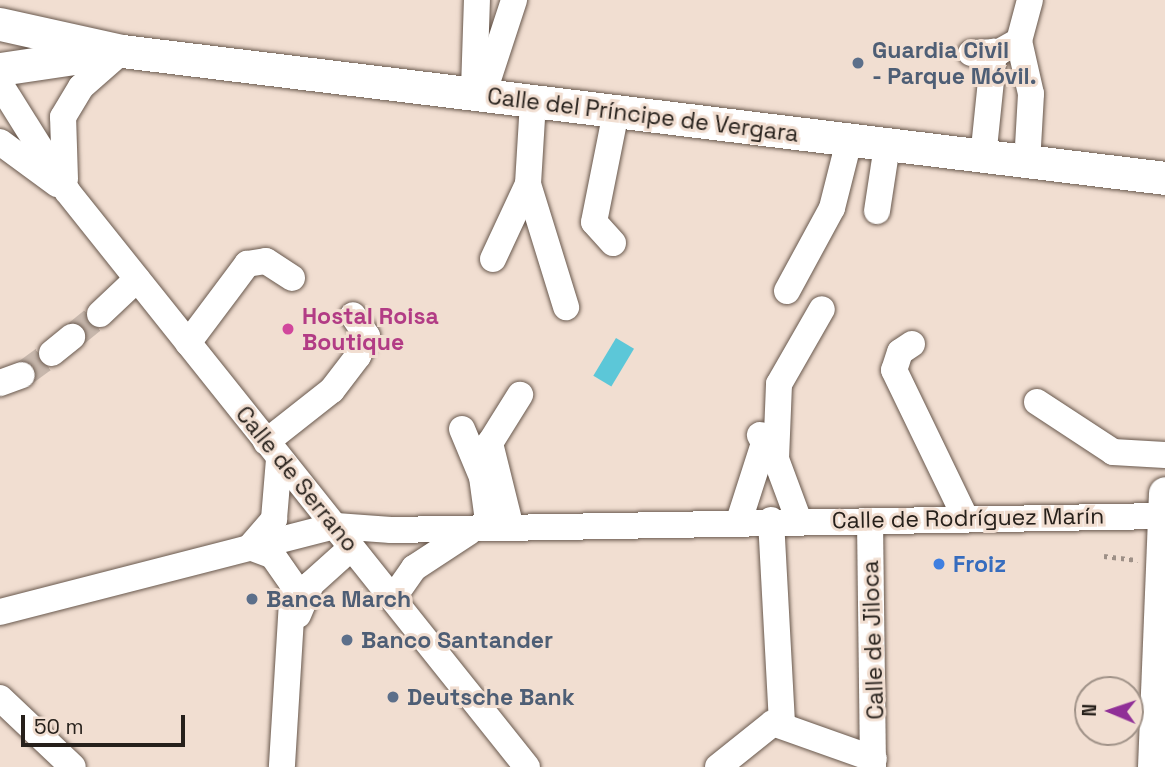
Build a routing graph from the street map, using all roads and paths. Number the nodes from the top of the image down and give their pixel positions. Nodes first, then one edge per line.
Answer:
1 (477, 0) edge
2 (514, 0) edge
3 (1030, 0) edge
4 (0, 24) edge
5 (1019, 41) junction
6 (122, 51) junction
7 (0, 69) edge
8 (0, 84) edge
9 (478, 94) junction
10 (533, 102) junction
11 (616, 112) junction
12 (849, 141) junction
13 (0, 142) edge
14 (887, 146) junction
15 (983, 158) junction
16 (1027, 164) junction
17 (1165, 178) edge
18 (528, 184) junction
19 (66, 191) junction
20 (877, 211) dead end
21 (613, 243) dead end
22 (493, 259) dead end
23 (292, 278) dead end
24 (137, 279) junction
25 (787, 291) dead end
26 (566, 307) dead end
27 (822, 309) dead end
28 (100, 314) tunnel mouth
29 (353, 315) dead end
30 (188, 343) junction
31 (912, 344) dead end
32 (520, 395) dead end
33 (1037, 402) dead end
34 (462, 429) dead end
35 (760, 435) dead end
36 (273, 451) junction
37 (1165, 455) edge
38 (1165, 509) edge
39 (966, 519) junction
40 (771, 520) junction
41 (739, 521) junction
42 (799, 521) junction
43 (870, 521) junction
44 (336, 526) junction
45 (492, 528) junction
46 (250, 547) junction
47 (351, 548) junction
48 (393, 598) junction
49 (0, 612) edge
50 (295, 623) junction
51 (0, 698) edge
52 (782, 723) junction
53 (874, 763) edge
54 (73, 767) edge
55 (282, 767) edge
56 (527, 767) edge
57 (718, 767) edge
58 (1154, 767) edge

1 - 9 street
2 - 9 street
3 - 5 street
4 - 6 main road, Calle del Príncipe de Vergara
5 - 15 street
5 - 16 street
6 - 7 main road, Calle del Príncipe de Vergara
6 - 9 main road, Calle del Príncipe de Vergara
6 - 19 street
8 - 19 street
9 - 10 main road, Calle del Príncipe de Vergara
10 - 11 main road, Calle del Príncipe de Vergara
10 - 18 street
11 - 12 main road, Calle del Príncipe de Vergara
11 - 21 street
12 - 14 main road, Calle del Príncipe de Vergara
12 - 25 street
13 - 19 street
14 - 15 main road, Calle del Príncipe de Vergara
14 - 20 street
15 - 16 main road, Calle del Príncipe de Vergara
16 - 17 main road, Calle del Príncipe de Vergara
18 - 22 street
18 - 26 street
19 - 24 street, Calle de Serrano
23 - 30 street
24 - 28 street
24 - 30 street, Calle de Serrano
27 - 42 street
29 - 36 street
30 - 36 street, Calle de Serrano
31 - 39 street
32 - 45 street
33 - 37 street
34 - 45 street
35 - 41 street
36 - 44 street, Calle de Serrano
36 - 46 street
38 - 39 street, Calle de Rodríguez Marín
38 - 58 main road
39 - 43 street, Calle de Rodríguez Marín
40 - 41 street, Calle de Rodríguez Marín
40 - 42 street, Calle de Rodríguez Marín
40 - 52 street
41 - 45 street, Calle de Rodríguez Marín
42 - 43 street, Calle de Rodríguez Marín
43 - 53 street, Calle de Jiloca
44 - 45 street, Calle de Rodríguez Marín
44 - 46 street, Calle de Rodríguez Marín
44 - 47 street, Calle de Serrano
45 - 48 street, Calle de Rodríguez Marín
46 - 49 street, Calle de Rodríguez Marín
46 - 50 street
47 - 48 street, Calle de Serrano
47 - 50 street
48 - 56 street, Calle de Serrano
50 - 55 street
51 - 54 street
52 - 53 street, Calle de Jiloca
52 - 57 street

